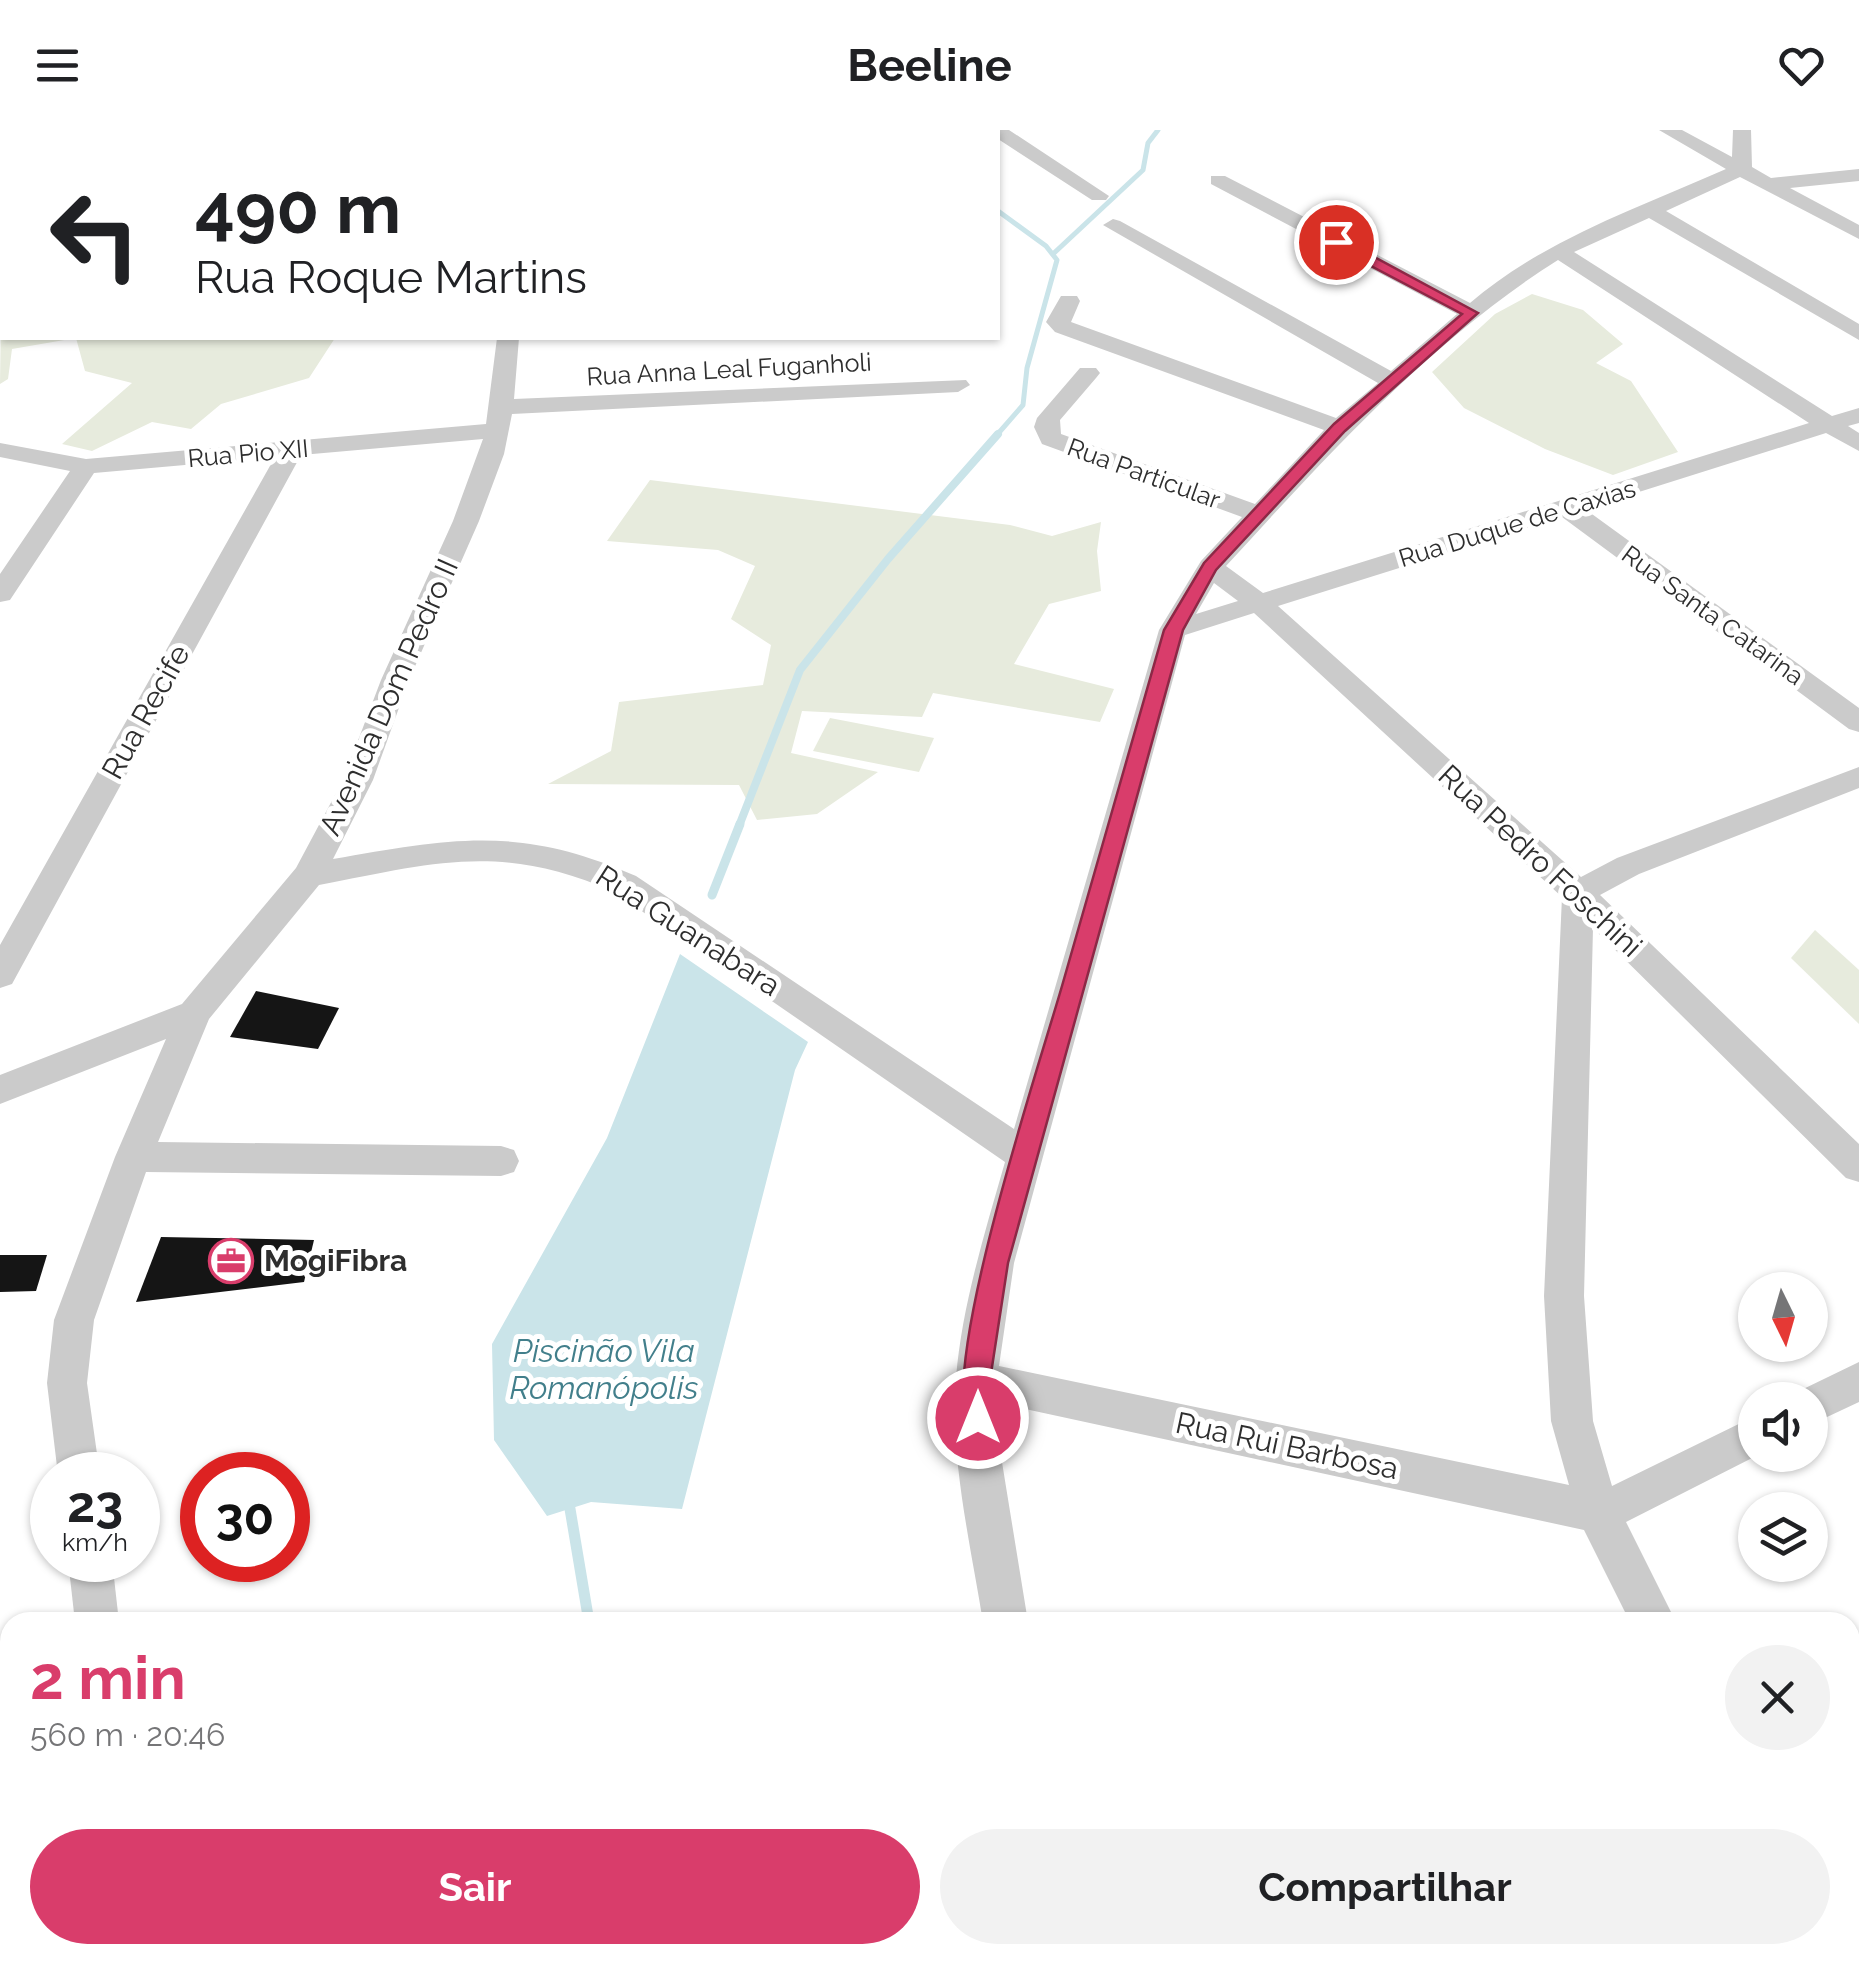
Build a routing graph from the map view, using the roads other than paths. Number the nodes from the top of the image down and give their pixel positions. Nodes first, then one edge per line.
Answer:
1 (1668, 130) edge
2 (1742, 130) edge
3 (1002, 131) edge
4 (1742, 170) junction
5 (1859, 176) edge
6 (1218, 180) dead end
7 (1769, 184) junction
8 (1099, 196) dead end
9 (1650, 210) junction
10 (1113, 225) dead end
11 (1859, 233) edge
12 (1558, 251) junction
13 (1069, 301) dead end
14 (1471, 313) junction
15 (1859, 334) edge
16 (508, 340) edge
17 (1088, 373) dead end
18 (1392, 381) junction
19 (958, 386) dead end
20 (1859, 415) edge
21 (499, 419) junction
22 (1828, 425) junction
23 (1340, 428) junction
24 (1859, 444) edge
25 (292, 449) junction
26 (0, 450) edge
27 (86, 466) junction
28 (1568, 509) junction
29 (1258, 514) junction
30 (1210, 567) junction
31 (0, 594) edge
32 (1258, 602) junction
33 (1174, 630) junction
34 (1859, 722) edge
35 (1859, 777) edge
36 (309, 875) junction
37 (1578, 893) junction
38 (1631, 944) junction
39 (1576, 968) junction
40 (0, 974) edge
41 (194, 1013) junction
42 (0, 1090) edge
43 (1024, 1155) junction
44 (133, 1157) junction
45 (502, 1161) dead end
46 (1859, 1168) edge
47 (976, 1380) junction
48 (1859, 1381) edge
49 (1828, 1397) edge
50 (1738, 1444) edge
51 (76, 1452) edge
52 (1598, 1512) junction
53 (92, 1582) edge
54 (95, 1612) edge
55 (1003, 1612) edge
56 (1649, 1612) edge

1 - 4 street
2 - 4 street
3 - 8 street
4 - 7 street
4 - 9 street
5 - 7 street
6 - 14 street
7 - 11 street
9 - 12 street
9 - 15 street
10 - 18 street
12 - 14 street
12 - 22 street
13 - 23 street
14 - 18 street
16 - 21 street, Avenida Dom Pedro II
17 - 29 street, Rua Particular
18 - 23 street
19 - 21 street, Rua Anna Leal Fuganholi
20 - 22 street, Rua Duque de Caxias
21 - 25 street, Rua Pio XII
21 - 36 street, Avenida Dom Pedro II
22 - 24 street
22 - 28 street, Rua Duque de Caxias
23 - 29 street
25 - 27 street, Rua Pio XII
25 - 40 street, Rua Recife
26 - 27 street, Rua Pio XII
27 - 31 street
28 - 32 street, Rua Duque de Caxias
28 - 34 street, Rua Santa Catarina
29 - 30 street
30 - 32 street, Rua Pedro Foschini
30 - 33 street
32 - 33 street, Rua Duque de Caxias
32 - 37 street, Rua Pedro Foschini
33 - 43 street
35 - 37 street
36 - 41 street, Avenida Dom Pedro II
36 - 43 street, Rua Guanabara
37 - 38 street, Rua Pedro Foschini
37 - 39 street
38 - 39 street
38 - 46 street, Rua Pedro Foschini
39 - 52 street
41 - 42 street
41 - 44 street, Avenida Dom Pedro II
43 - 47 street
44 - 45 street
44 - 51 street, Avenida Dom Pedro II
47 - 52 street, Rua Rui Barbosa
47 - 55 street
48 - 49 street
50 - 52 street
52 - 56 street
53 - 54 street

